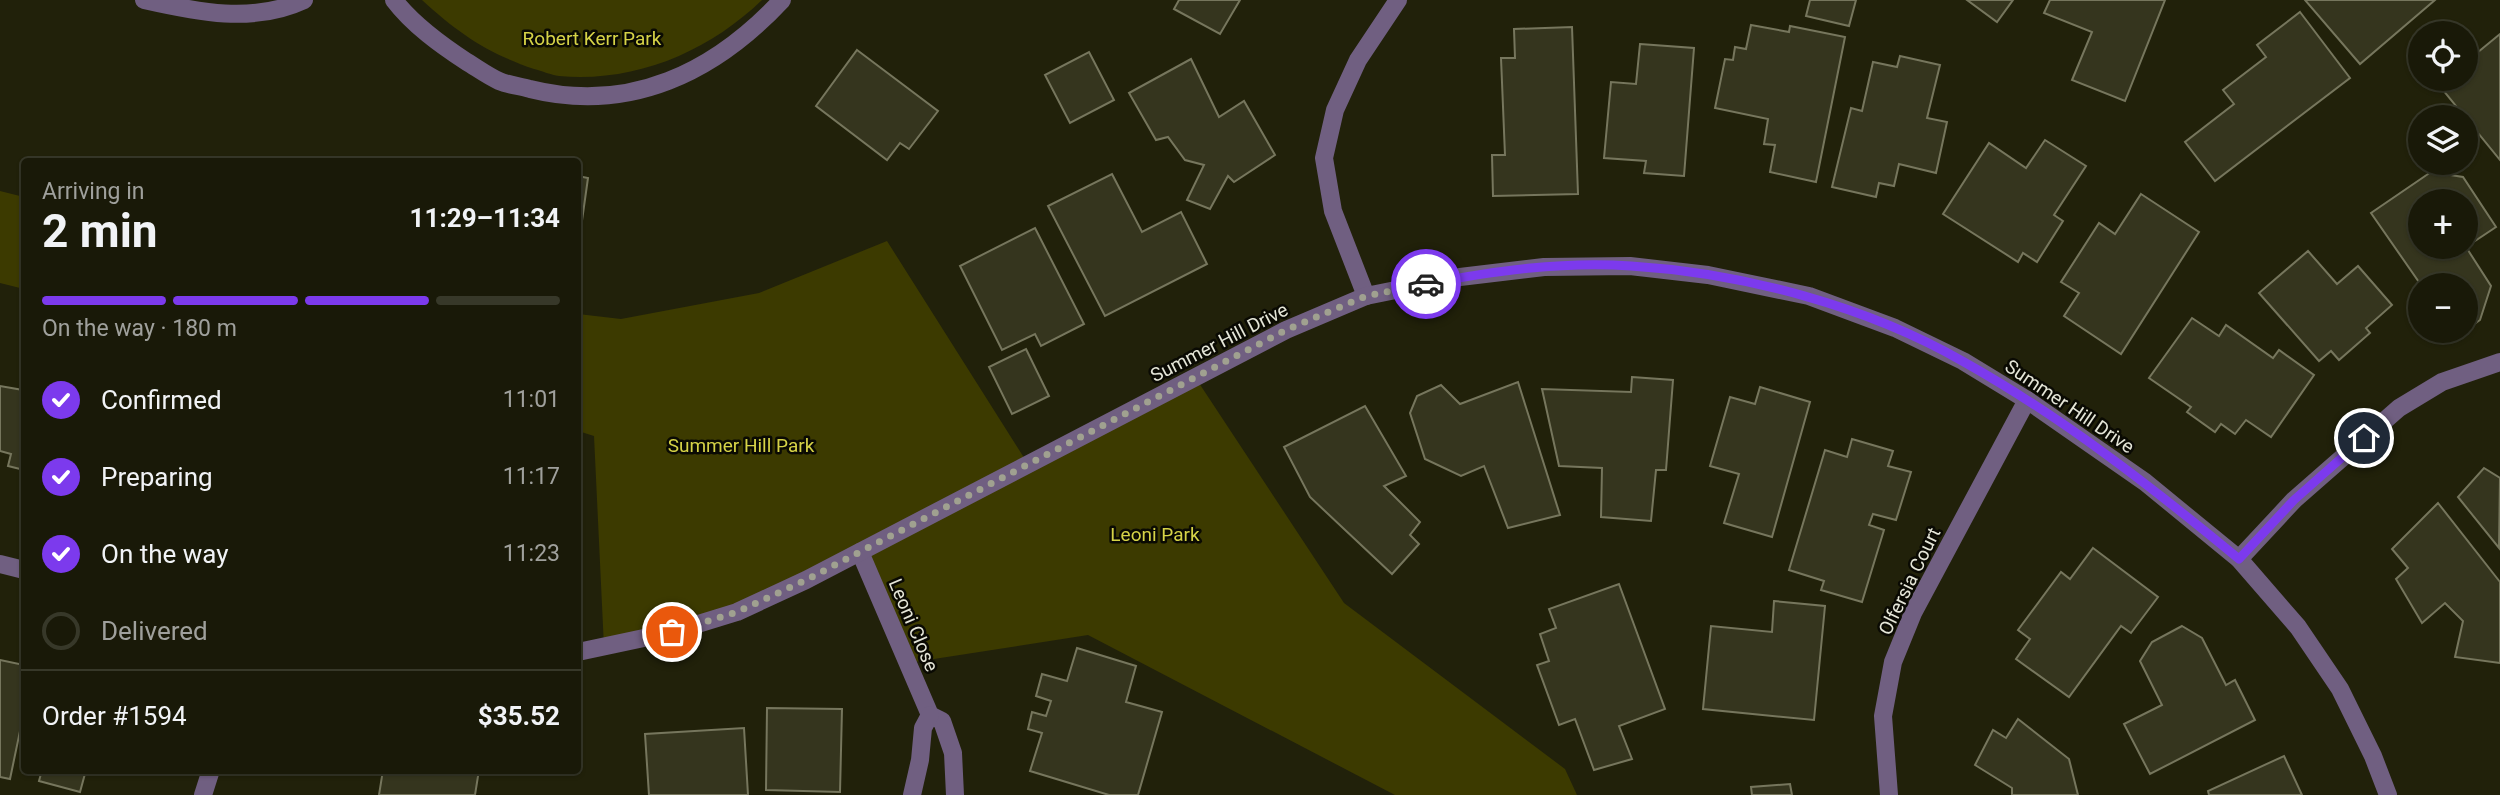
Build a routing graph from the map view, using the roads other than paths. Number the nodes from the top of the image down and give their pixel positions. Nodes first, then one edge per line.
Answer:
1 (144, 0) edge
2 (304, 0) edge
3 (394, 0) edge
4 (782, 0) edge
5 (1398, 0) edge
6 (1366, 296) junction
7 (2500, 362) edge
8 (2027, 400) junction
9 (860, 552) junction
10 (2239, 559) junction
11 (0, 564) edge
12 (21, 569) edge
13 (581, 651) edge
14 (930, 715) junction
15 (210, 774) edge
16 (203, 795) edge
17 (912, 795) edge
18 (955, 795) edge
19 (1889, 795) edge
20 (2388, 795) edge

1 - 2 street
3 - 4 street
5 - 6 street
6 - 8 street, Summer Hill Drive
6 - 9 street, Summer Hill Drive
7 - 10 street
8 - 10 street, Summer Hill Drive
8 - 19 street, Olfersia Court
9 - 13 street, Summer Hill Drive
9 - 14 street, Leoni Close
10 - 20 street, Summer Hill Drive
11 - 12 street
14 - 17 street
14 - 18 street, Leoni Close
15 - 16 street

